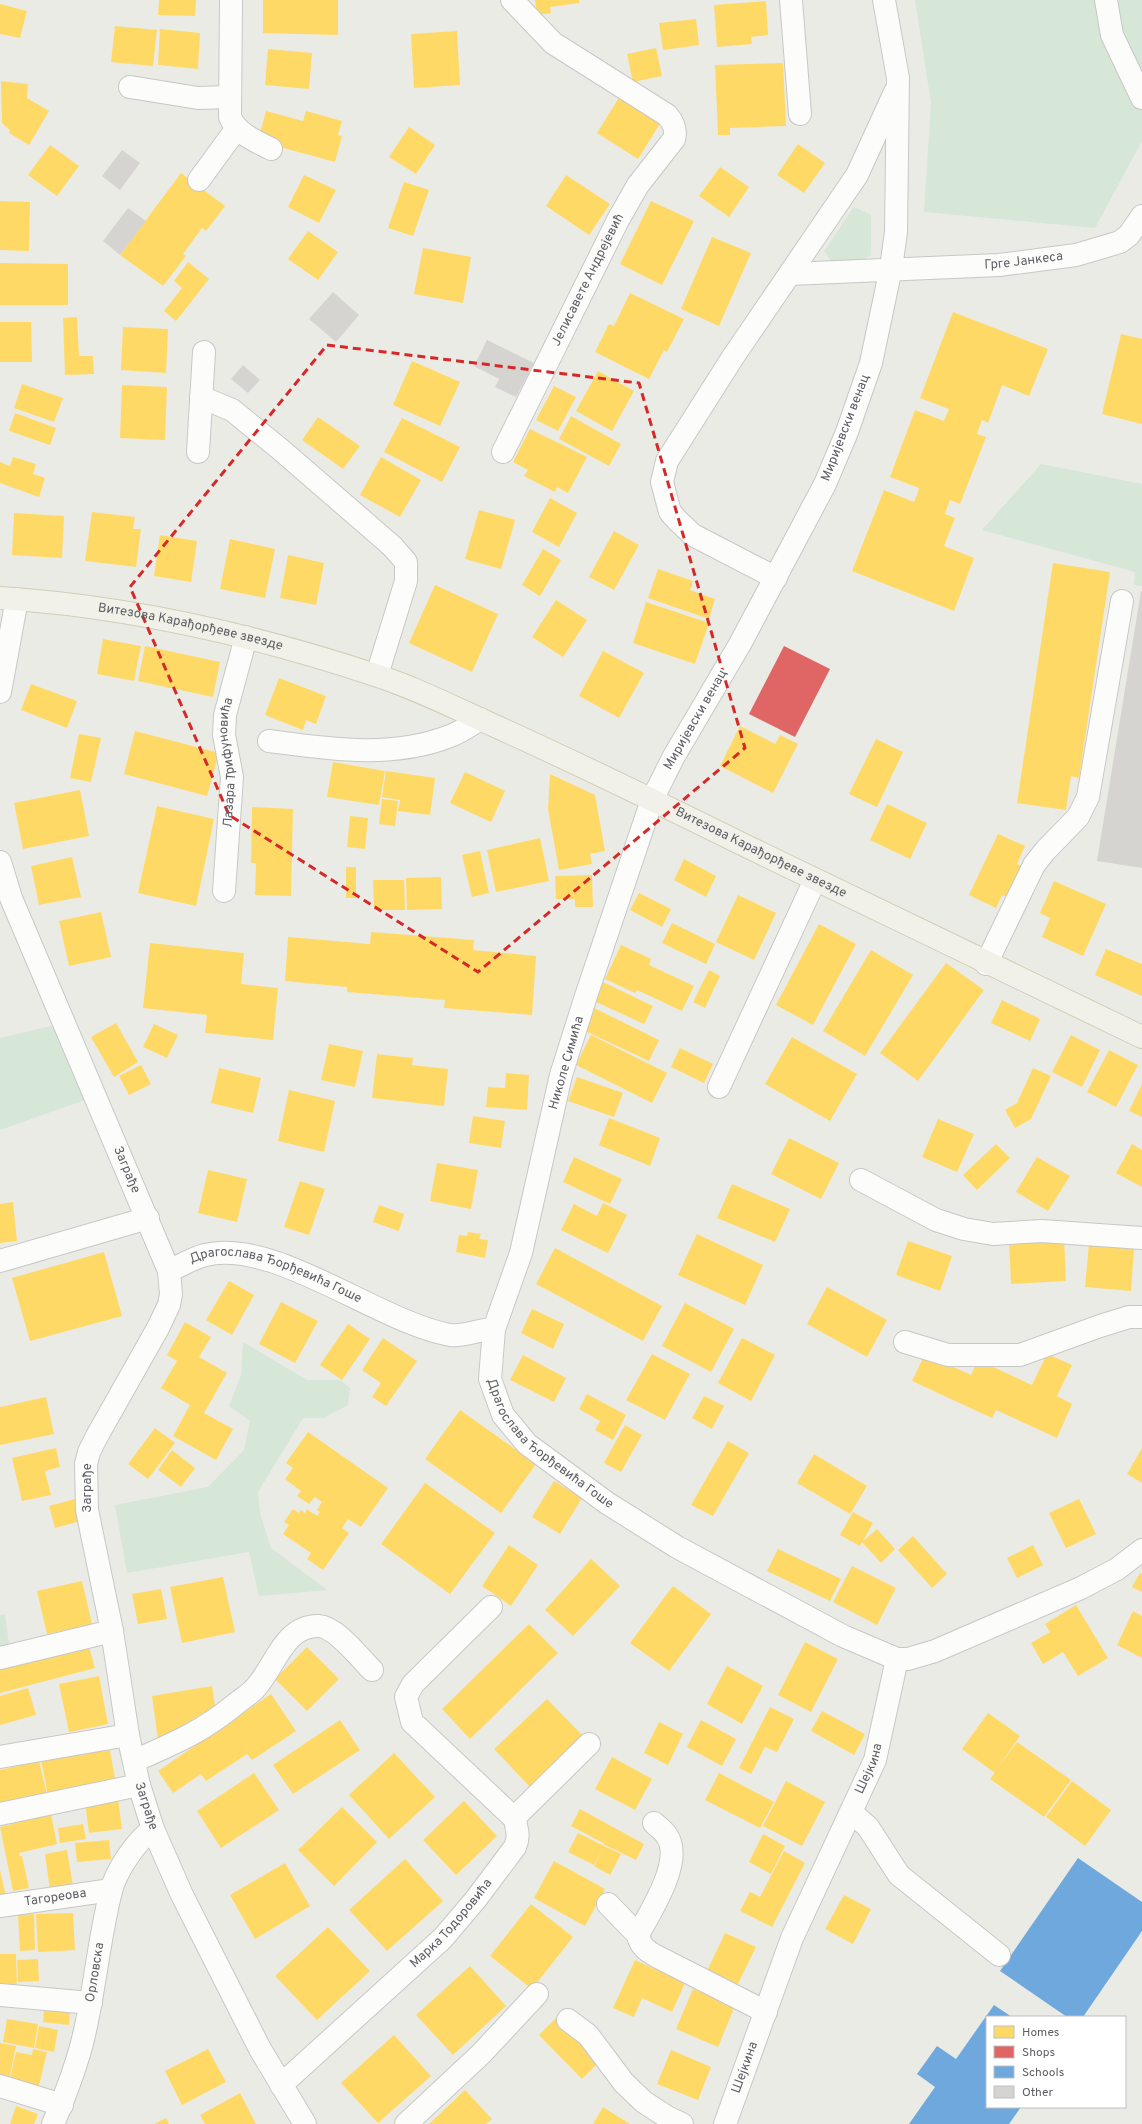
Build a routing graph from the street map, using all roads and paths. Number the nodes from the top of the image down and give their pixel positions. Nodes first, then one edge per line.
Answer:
1 (231, 0) edge
2 (512, 0) edge
3 (790, 0) edge
4 (884, 0) edge
5 (1106, 0) edge
6 (898, 86) junction
7 (130, 87) dead end
8 (230, 97) junction
9 (1142, 98) edge
10 (800, 114) dead end
11 (237, 128) junction
12 (271, 149) dead end
13 (199, 180) dead end
14 (1142, 216) edge
15 (891, 268) junction
16 (790, 274) junction
17 (204, 352) dead end
18 (201, 397) junction
19 (198, 452) dead end
20 (503, 452) dead end
21 (776, 578) junction
22 (9, 598) edge
23 (1122, 600) dead end
24 (246, 637) junction
25 (377, 675) junction
26 (0, 692) edge
27 (480, 719) junction
28 (269, 741) dead end
29 (652, 800) junction
30 (0, 862) edge
31 (815, 880) junction
32 (224, 891) dead end
33 (986, 964) junction
34 (1142, 1037) edge
35 (720, 1087) dead end
36 (861, 1180) dead end
37 (148, 1218) junction
38 (1142, 1238) edge
39 (0, 1261) edge
40 (169, 1271) junction
41 (1142, 1317) edge
42 (494, 1329) junction
43 (905, 1342) dead end
44 (1142, 1550) edge
45 (491, 1607) dead end
46 (112, 1631) junction
47 (0, 1658) edge
48 (897, 1659) junction
49 (372, 1670) dead end
50 (128, 1735) junction
51 (589, 1744) dead end
52 (0, 1757) edge
53 (134, 1761) junction
54 (139, 1785) junction
55 (852, 1813) junction
56 (0, 1814) edge
57 (515, 1819) junction
58 (654, 1823) dead end
59 (152, 1829) junction
60 (111, 1890) junction
61 (608, 1904) dead end
62 (0, 1906) edge
63 (638, 1935) junction
64 (999, 1954) dead end
65 (537, 1994) dead end
66 (0, 1995) edge
67 (91, 2003) junction
68 (766, 2012) junction
69 (568, 2020) dead end
70 (280, 2085) junction
71 (0, 2086) edge
72 (57, 2114) edge
73 (305, 2124) edge
74 (406, 2124) edge
75 (682, 2124) edge
76 (725, 2124) edge

1 - 8 street
2 - 20 street, Јелисавете Андрејевић
3 - 10 street
4 - 6 street, Миријевски венац
5 - 9 street
6 - 15 street, Миријевски венац
6 - 16 street, Миријевски венац
7 - 8 street
8 - 11 street
11 - 12 street
11 - 13 street
14 - 15 street, Грге Јанкеса
15 - 16 street
15 - 21 street, Миријевски венац
16 - 21 street, Миријевски венац
17 - 18 street
18 - 19 street
18 - 25 street
21 - 29 street, Миријевски венац
22 - 24 main road, Витезова Карађорђеве звезде
22 - 26 street
23 - 33 street
24 - 25 main road, Витезова Карађорђеве звезде
24 - 32 street, Лазара Трифуновића
25 - 27 main road, Витезова Карађорђеве звезде
27 - 28 street
27 - 29 main road, Витезова Карађорђеве звезде
29 - 31 main road, Витезова Карађорђеве звезде
29 - 42 street, Николе Симића
30 - 37 street, Заграђе
31 - 33 main road, Витезова Карађорђеве звезде
31 - 35 street
33 - 34 main road, Витезова Карађорђеве звезде
36 - 38 street
37 - 39 street
37 - 40 street, Заграђе
40 - 42 street, Драгослава Ђорђевића Гоше
40 - 46 street, Заграђе
41 - 43 street
42 - 48 street, Драгослава Ђорђевића Гоше
44 - 48 street
45 - 57 street
46 - 47 street
46 - 50 street, Заграђе
48 - 55 street, Шејкина
49 - 53 street
50 - 52 street
50 - 53 street, Заграђе
51 - 57 street
53 - 54 street, Заграђе
54 - 56 street
54 - 59 street, Заграђе
55 - 64 street
55 - 68 street, Шејкина
57 - 70 street, Марка Тодоровића
58 - 63 street
59 - 60 street, Орловска
59 - 70 street, Заграђе
60 - 62 street, Тагореова
60 - 67 street, Орловска
61 - 63 street
63 - 68 street
65 - 74 street
66 - 67 street
67 - 72 street, Орловска
68 - 76 street, Шејкина
69 - 75 street
70 - 73 street, Заграђе
71 - 72 street

